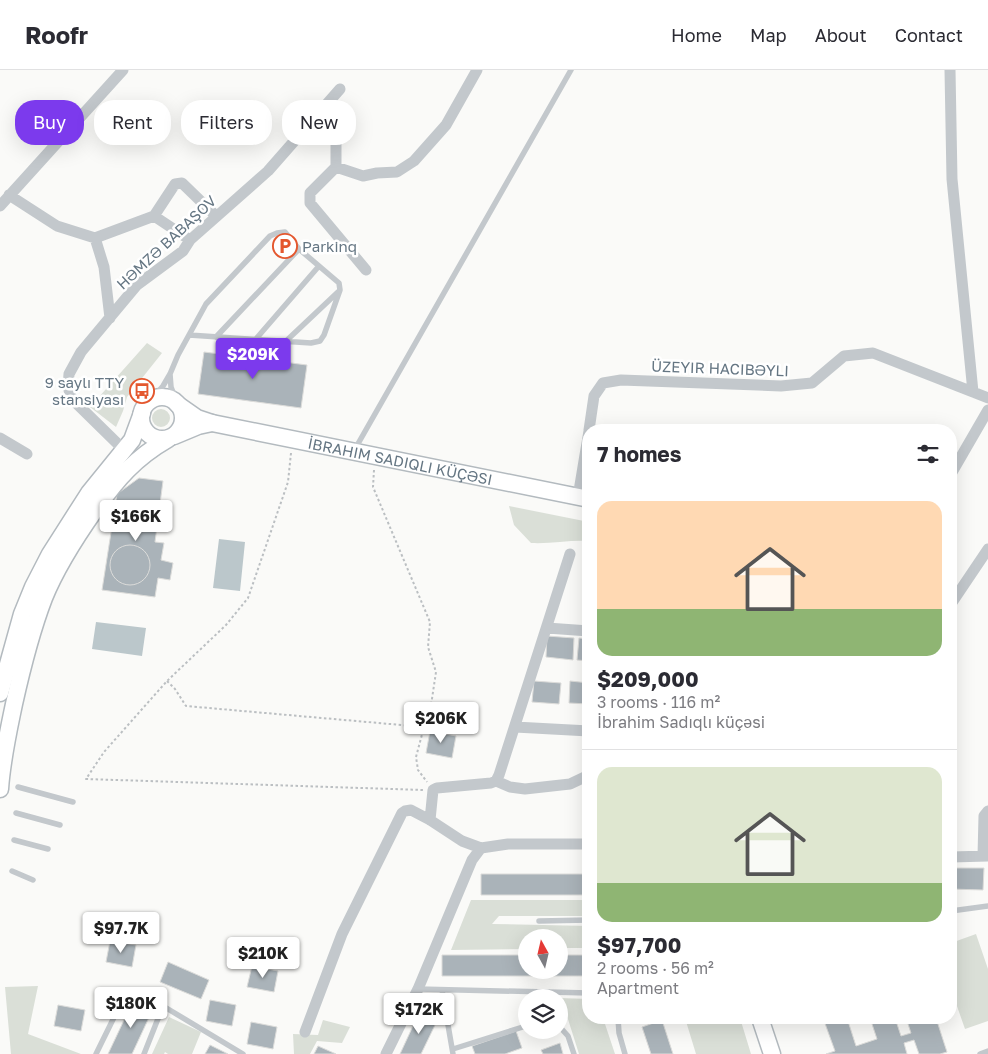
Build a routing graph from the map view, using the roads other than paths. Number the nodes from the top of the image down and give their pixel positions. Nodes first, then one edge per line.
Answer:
1 (123, 70) edge
2 (477, 70) edge
3 (571, 70) edge
4 (950, 70) edge
5 (340, 90) dead end
6 (336, 145) edge
7 (336, 167) junction
8 (9, 195) junction
9 (0, 206) edge
10 (154, 216) junction
11 (216, 216) junction
12 (95, 238) junction
13 (190, 240) junction
14 (299, 249) junction
15 (319, 266) junction
16 (366, 270) dead end
17 (340, 290) junction
18 (110, 318) junction
19 (189, 335) junction
20 (216, 337) junction
21 (255, 340) junction
22 (285, 342) junction
23 (170, 374) junction
24 (973, 392) junction
25 (988, 398) edge
26 (177, 404) junction
27 (145, 408) junction
28 (988, 410) edge
29 (212, 423) junction
30 (590, 424) edge
31 (0, 438) edge
32 (170, 438) junction
33 (124, 450) junction
34 (354, 451) junction
35 (27, 454) dead end
36 (957, 464) edge
37 (582, 498) edge
38 (988, 549) edge
39 (570, 554) dead end
40 (957, 595) edge
41 (547, 628) junction
42 (582, 630) edge
43 (0, 693) edge
44 (515, 727) junction
45 (582, 731) edge
46 (1, 756) edge
47 (582, 778) edge
48 (496, 781) junction
49 (18, 786) dead end
50 (0, 790) edge
51 (74, 802) dead end
52 (988, 811) edge
53 (16, 812) dead end
54 (430, 820) junction
55 (60, 825) dead end
56 (14, 840) dead end
57 (582, 844) edge
58 (481, 848) junction
59 (48, 850) dead end
60 (986, 856) edge
61 (957, 857) edge
62 (12, 871) dead end
63 (33, 880) dead end
64 (988, 906) edge
65 (957, 910) edge
66 (539, 920) dead end
67 (582, 920) edge
68 (418, 989) junction
69 (442, 990) junction
70 (582, 993) edge
71 (163, 1006) junction
72 (618, 1024) edge
73 (762, 1024) edge
74 (518, 1029) edge
75 (305, 1032) dead end
76 (568, 1036) edge
77 (988, 1051) edge
78 (453, 1052) edge
79 (96, 1054) edge
80 (144, 1054) edge
81 (242, 1054) edge
82 (386, 1054) edge
83 (574, 1054) edge
84 (625, 1054) edge
85 (772, 1054) edge
86 (980, 1054) edge

1 - 8 street
2 - 7 street
3 - 34 lane
4 - 24 street
5 - 11 street, HƏMZƏ BABAŞOV
6 - 7 street
7 - 16 street
8 - 9 street
8 - 12 street
10 - 11 street
10 - 12 street
10 - 13 street
11 - 13 street, HƏMZƏ BABAŞOV
12 - 18 street
13 - 18 street, HƏMZƏ BABAŞOV
14 - 15 lane
14 - 19 lane
14 - 20 lane
15 - 17 lane
15 - 21 lane
17 - 22 lane
17 - 22 lane
18 - 33 street, HƏMZƏ BABAŞOV
19 - 20 lane
19 - 23 lane
20 - 21 lane
21 - 22 lane
23 - 26 lane
23 - 27 lane
24 - 25 street
24 - 30 street
26 - 27 street
26 - 29 street
26 - 32 street
27 - 32 street
27 - 33 street
28 - 36 street
29 - 32 street
29 - 34 street
31 - 35 street
32 - 46 street
33 - 43 street
34 - 37 street
38 - 40 street
39 - 41 street
41 - 42 street
41 - 44 street
44 - 45 street
44 - 48 street
46 - 50 street
47 - 48 street
48 - 54 street
49 - 51 lane
52 - 60 street
53 - 55 lane
54 - 58 street
54 - 75 street
56 - 59 lane
57 - 58 street
58 - 68 street
60 - 61 street
62 - 63 lane
64 - 65 lane
66 - 67 lane
68 - 69 lane
68 - 82 street
69 - 70 lane
69 - 78 lane
71 - 79 lane
71 - 80 lane
71 - 81 lane
72 - 84 lane
73 - 85 street
74 - 78 lane
76 - 83 lane
77 - 86 lane

